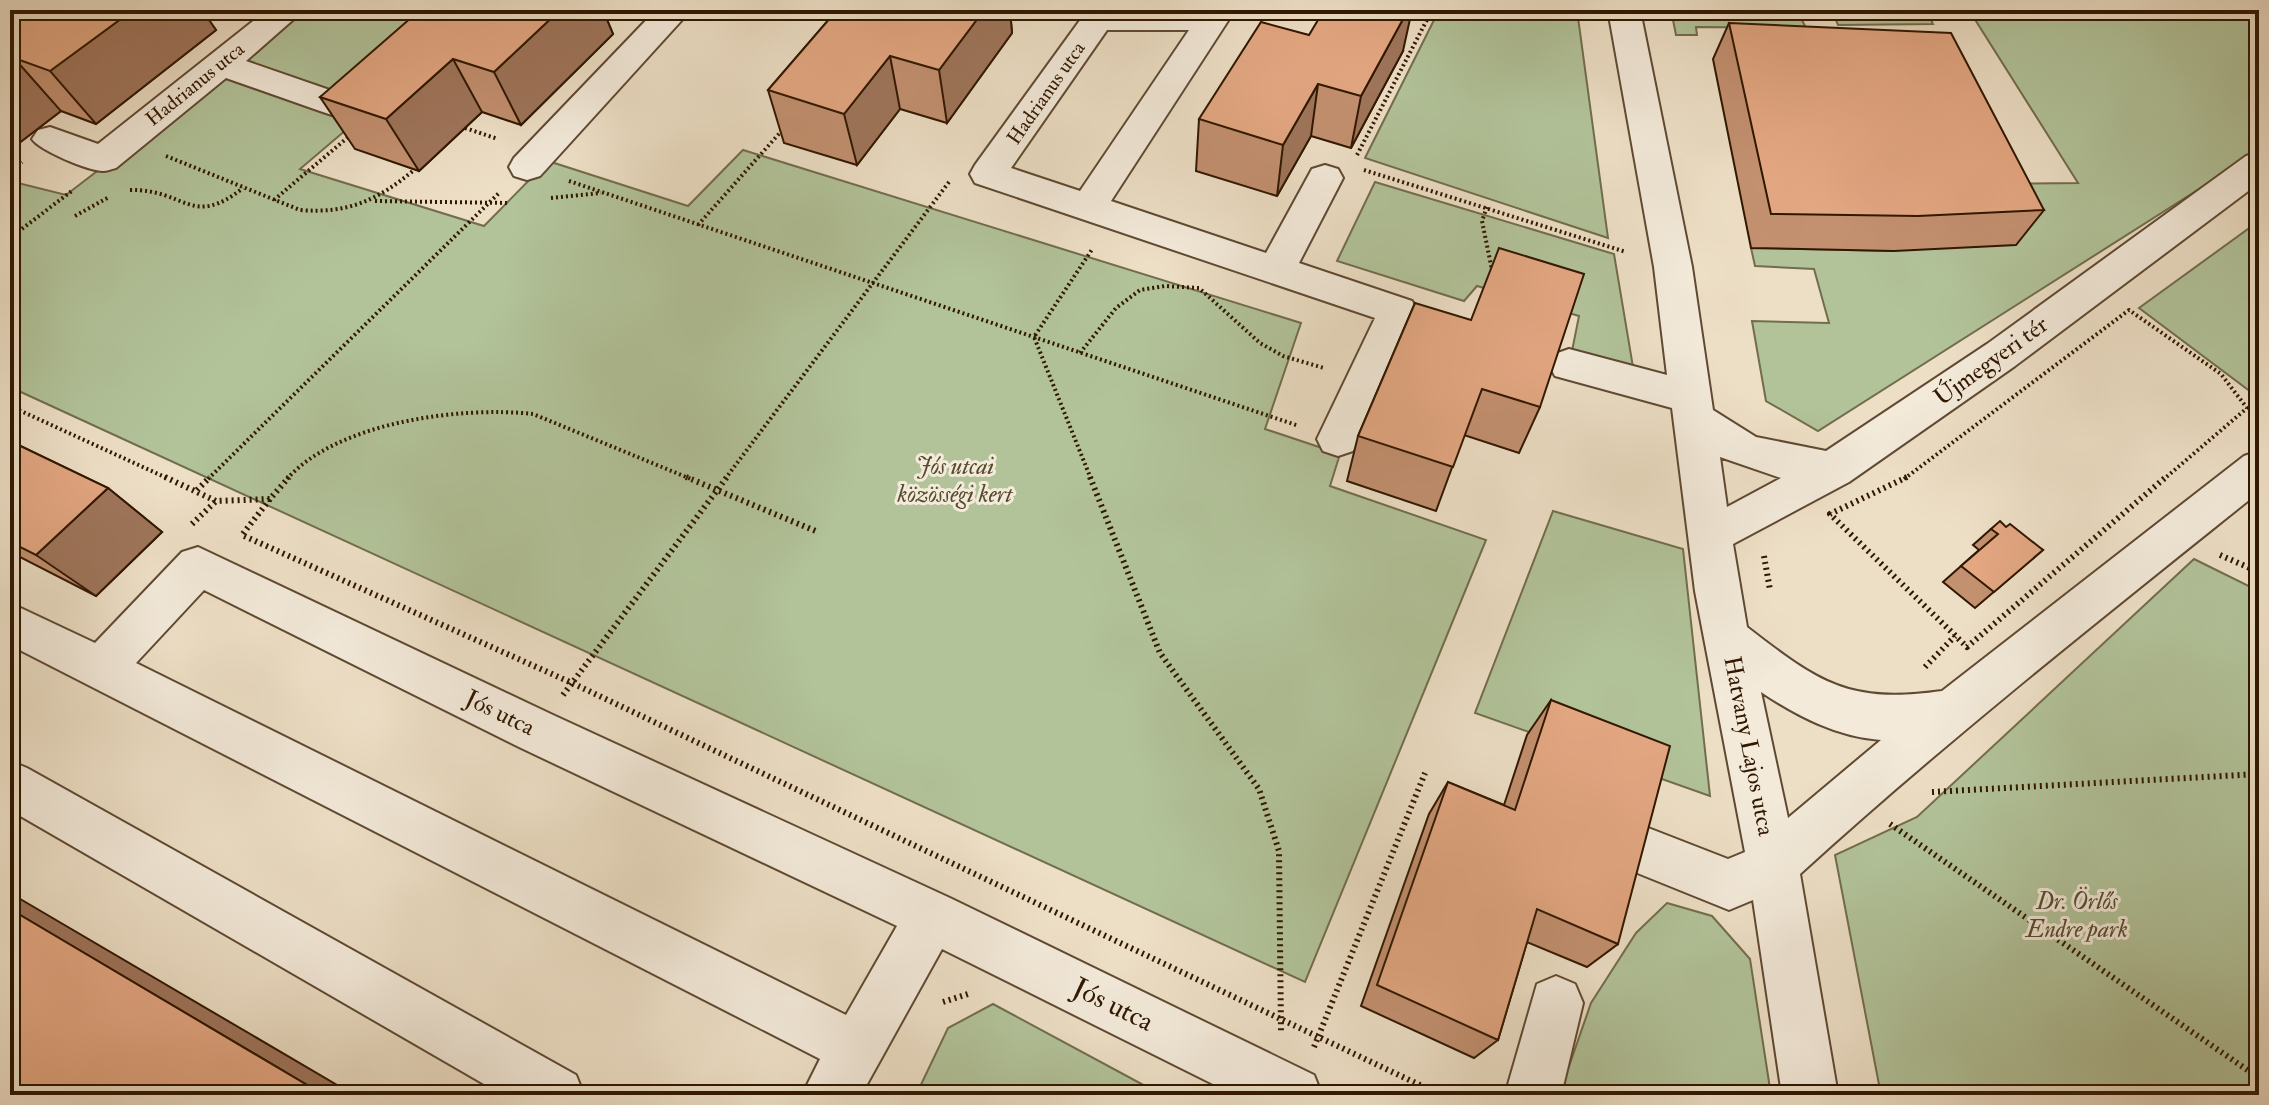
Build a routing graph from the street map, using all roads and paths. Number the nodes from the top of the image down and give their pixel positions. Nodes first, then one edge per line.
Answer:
1 (288, 10) edge
2 (675, 10) edge
3 (1432, 10) edge
4 (1624, 10) edge
5 (1216, 15) edge
6 (221, 64) junction
7 (332, 103) joint
8 (789, 122) edge
9 (50, 139) dead end
10 (114, 149) junction
11 (2259, 165) edge
12 (527, 167) junction
13 (414, 170) dead end
14 (953, 177) dead end
15 (1325, 178) dead end
16 (244, 187) junction
17 (123, 193) dead end
18 (604, 193) junction
19 (113, 196) dead end
20 (545, 199) dead end
21 (274, 200) junction
22 (374, 201) junction
23 (516, 202) dead end
24 (487, 205) junction
25 (1088, 207) junction
26 (1487, 207) junction
27 (75, 216) dead end
28 (698, 225) junction
29 (1673, 267) junction
30 (1276, 270) junction
31 (1494, 281) edge
32 (871, 284) junction
33 (1034, 337) junction
34 (1080, 353) junction
35 (1569, 365) edge
36 (1363, 382) junction
37 (10, 406) edge
38 (1694, 408) junction
39 (1338, 439) joint
40 (2259, 468) edge
41 (1834, 470) junction
42 (197, 490) junction
43 (714, 492) junction
44 (270, 499) junction
45 (1830, 514) joint
46 (818, 532) dead end
47 (1709, 535) junction
48 (10, 623) edge
49 (1727, 638) junction
50 (101, 668) junction
51 (572, 683) junction
52 (1957, 711) junction
53 (536, 731) junction
54 (1425, 773) dead end
55 (2259, 774) edge
56 (10, 784) edge
57 (1929, 792) dead end
58 (1850, 796) junction
59 (1638, 849) edge
60 (1773, 865) junction
61 (932, 916) junction
62 (984, 993) dead end
63 (1556, 1003) dead end
64 (938, 1007) dead end
65 (1280, 1019) junction
66 (1319, 1038) junction
67 (857, 1049) junction
68 (2259, 1078) edge
69 (1291, 1094) edge
70 (556, 1095) edge
71 (830, 1095) edge
72 (1441, 1095) edge
73 (1533, 1095) edge
74 (1810, 1095) edge

1 - 6 street, Hadrianus utca
2 - 12 street
3 - 26 path
4 - 29 street, Hatvany Lajos utca
5 - 25 street, Hadrianus utca
5 - 25 street, Hadrianus utca
6 - 7 street
6 - 10 street, Hadrianus utca
7 - 21 path
8 - 28 path
9 - 10 street
10 - 16 path
11 - 41 street, Újmegyeri tér
12 - 18 path
12 - 24 path
13 - 22 path
14 - 32 path
15 - 30 street
16 - 17 path
16 - 21 path
18 - 20 path
18 - 28 path
19 - 27 path
21 - 22 path
22 - 24 path
23 - 24 path
24 - 42 path
25 - 30 street, Hadrianus utca
26 - 29 path
26 - 31 path
28 - 32 path
29 - 38 street, Hatvany Lajos utca
30 - 36 street, Hadrianus utca
32 - 33 path
32 - 43 path
33 - 34 path
33 - 65 path
34 - 36 path
34 - 39 path
35 - 38 street
36 - 39 street, Hadrianus utca
37 - 42 path
38 - 41 street
38 - 47 street, Hatvany Lajos utca
40 - 52 street
41 - 47 street, Újmegyeri tér
42 - 44 path
43 - 44 path
43 - 46 path
43 - 51 path
44 - 51 path
45 - 45 path
47 - 49 street, Hatvany Lajos utca
48 - 50 street
49 - 52 street
49 - 60 street, Hatvany Lajos utca
50 - 53 street, Jós utca
50 - 67 street
51 - 53 path
51 - 65 path
52 - 58 street
53 - 61 street, Jós utca
54 - 66 path
55 - 57 path
56 - 70 street
58 - 60 street
58 - 68 path
59 - 60 street
60 - 74 street, Hatvany Lajos utca
61 - 67 street
61 - 69 street, Jós utca
62 - 64 path
63 - 73 street
65 - 66 path
65 - 69 path
66 - 69 path
66 - 72 path
67 - 71 street

